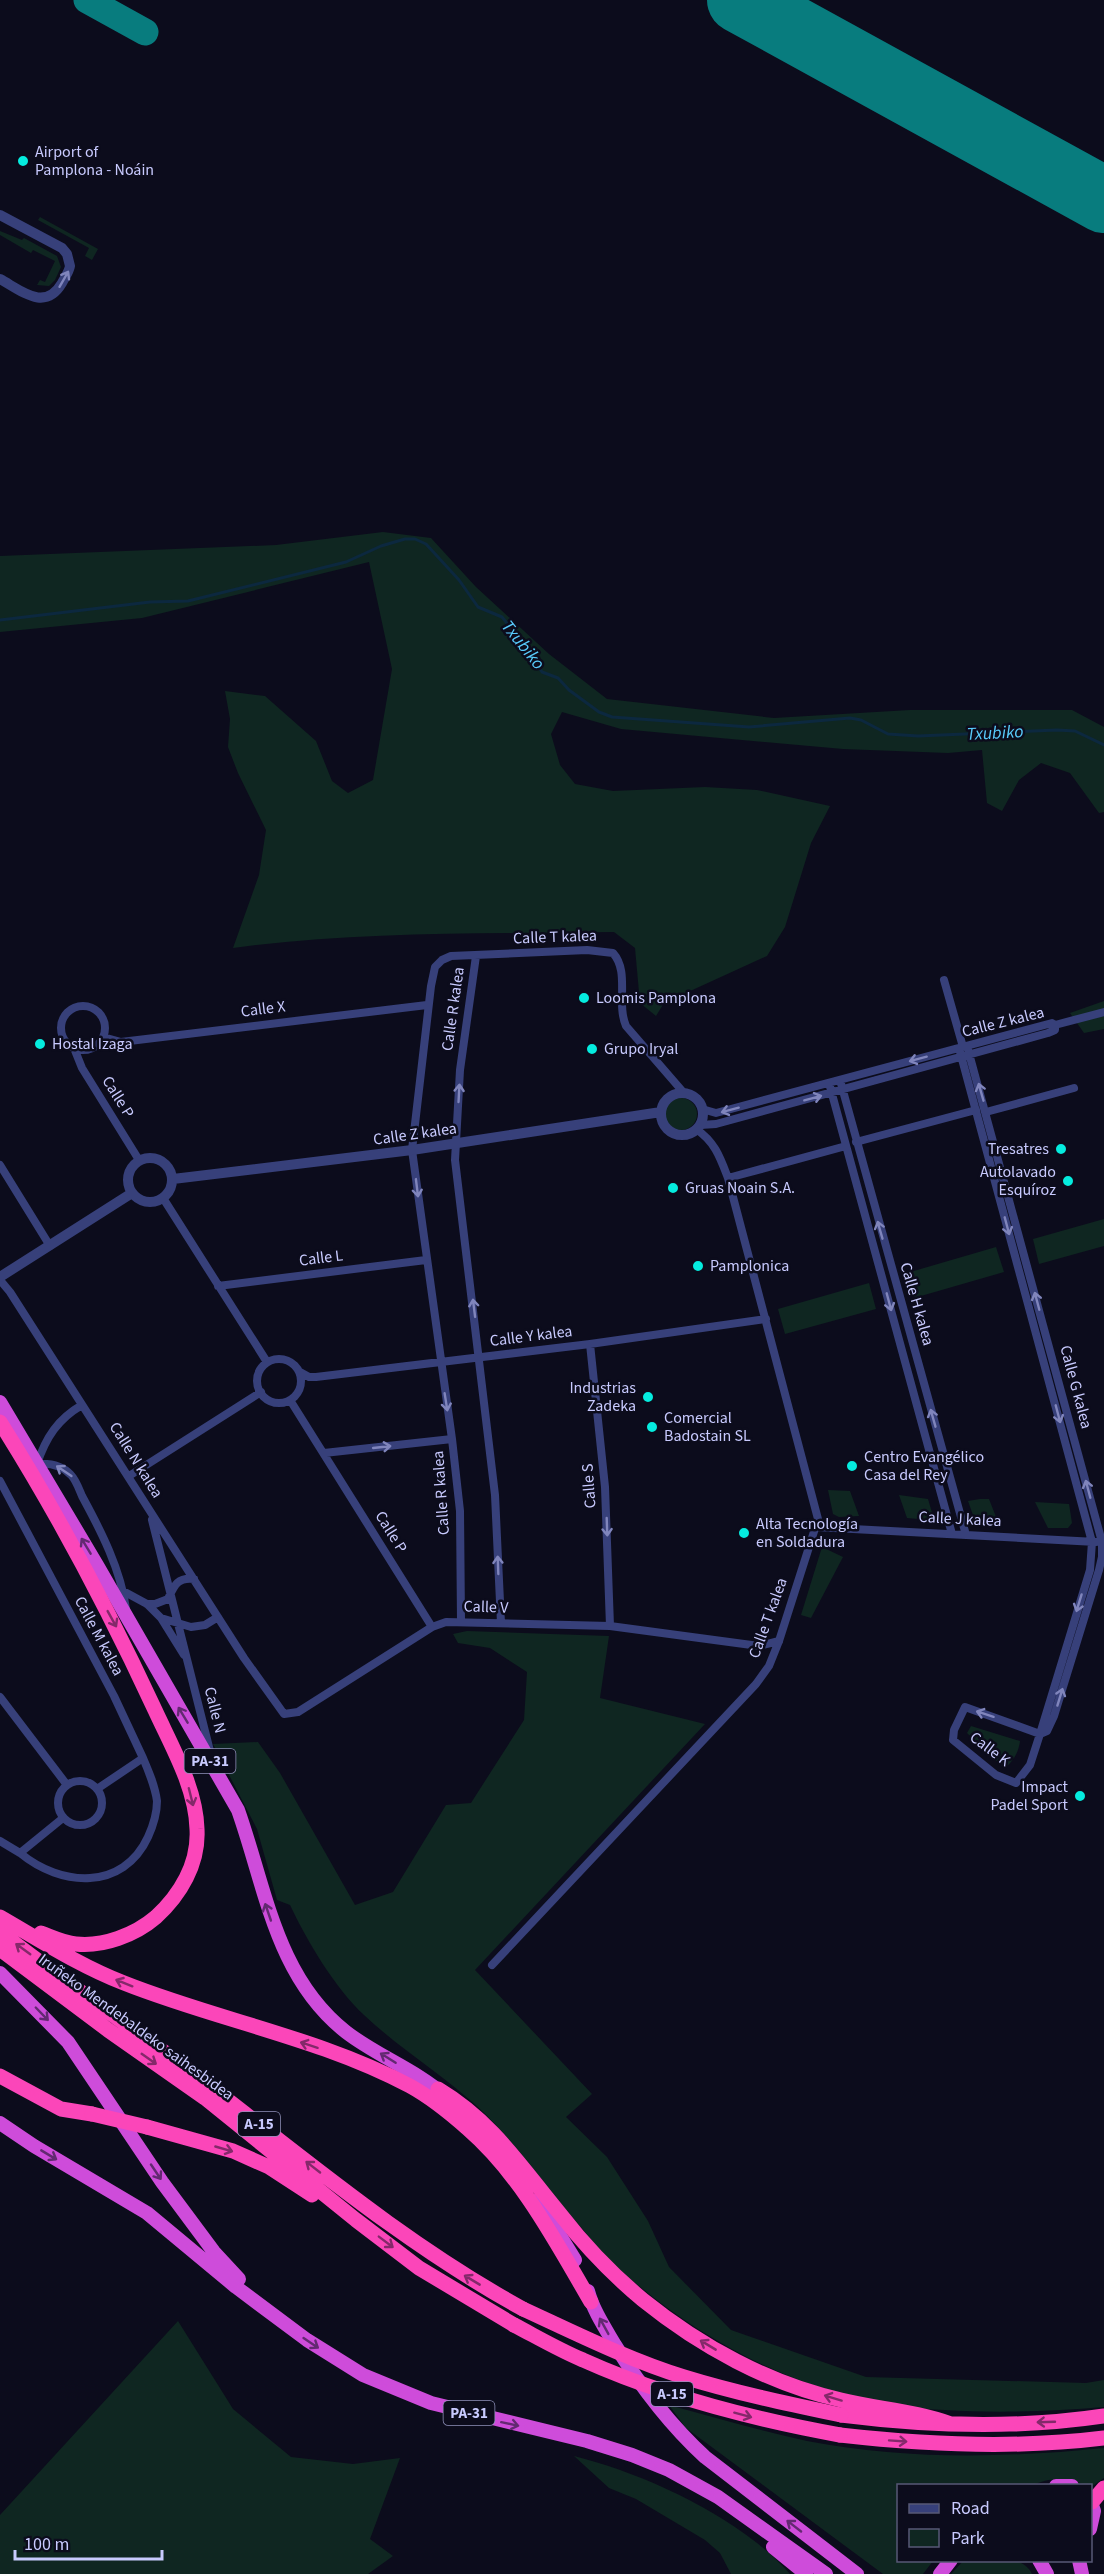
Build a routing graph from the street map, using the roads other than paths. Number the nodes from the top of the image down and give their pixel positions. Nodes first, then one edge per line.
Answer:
1 (0, 215) edge
2 (0, 279) edge
3 (476, 956) junction
4 (944, 980) dead end
5 (427, 1005) junction
6 (1104, 1012) edge
7 (1055, 1025) junction
8 (103, 1037) junction
9 (963, 1047) junction
10 (74, 1048) junction
11 (966, 1056) junction
12 (840, 1080) junction
13 (829, 1083) junction
14 (1074, 1088) dead end
15 (842, 1090) junction
16 (684, 1093) junction
17 (832, 1093) junction
18 (702, 1109) junction
19 (976, 1110) junction
20 (661, 1112) junction
21 (986, 1112) junction
22 (698, 1127) junction
23 (856, 1142) junction
24 (456, 1144) junction
25 (846, 1146) junction
26 (412, 1150) junction
27 (139, 1160) junction
28 (0, 1165) edge
29 (728, 1178) junction
30 (173, 1179) junction
31 (132, 1193) junction
32 (163, 1198) junction
33 (50, 1246) junction
34 (426, 1260) junction
35 (0, 1279) edge
36 (218, 1286) junction
37 (766, 1319) junction
38 (590, 1344) junction
39 (480, 1358) junction
40 (267, 1362) junction
41 (440, 1363) junction
42 (300, 1372) junction
43 (261, 1392) junction
44 (290, 1400) junction
45 (0, 1402) edge
46 (82, 1405) junction
47 (0, 1422) edge
48 (452, 1439) junction
49 (324, 1453) junction
50 (37, 1464) junction
51 (129, 1476) junction
52 (0, 1480) edge
53 (150, 1511) junction
54 (816, 1527) junction
55 (952, 1534) junction
56 (966, 1535) junction
57 (1092, 1542) junction
58 (1102, 1542) junction
59 (194, 1579) junction
60 (123, 1591) junction
61 (171, 1592) junction
62 (147, 1604) junction
63 (218, 1617) junction
64 (127, 1618) junction
65 (160, 1618) junction
66 (461, 1621) junction
67 (179, 1623) junction
68 (501, 1623) junction
69 (610, 1626) junction
70 (432, 1627) junction
71 (779, 1641) junction
72 (244, 1658) joint
73 (187, 1660) junction
74 (0, 1697) edge
75 (1040, 1734) junction
76 (143, 1758) junction
77 (213, 1767) junction
78 (1016, 1783) joint
79 (67, 1785) junction
80 (97, 1789) junction
81 (63, 1818) junction
82 (0, 1841) edge
83 (20, 1853) junction
84 (2, 1923) edge
85 (0, 1949) edge
86 (492, 1965) dead end
87 (0, 1973) edge
88 (0, 2076) edge
89 (438, 2089) junction
90 (0, 2123) edge
91 (356, 2220) junction
92 (591, 2302) junction
93 (265, 2308) junction
94 (1104, 2416) edge
95 (951, 2424) junction
96 (1104, 2438) edge
97 (690, 2481) junction
98 (1104, 2488) edge
99 (1092, 2500) edge
100 (1092, 2507) edge
101 (1092, 2524) edge
102 (822, 2548) junction
103 (949, 2562) edge
104 (806, 2574) edge
105 (826, 2574) edge
106 (857, 2574) edge
107 (862, 2574) edge
108 (935, 2574) edge

2 -> 1 street
3 - 5 street, Calle R kalea
3 - 16 street, Calle T kalea
24 -> 3 street, Calle R kalea
4 - 9 street, Calle G kalea
5 - 8 street, Calle X
5 - 26 street, Calle R kalea
6 - 7 street
7 - 9 street, Calle Z kalea
7 - 11 street, Calle Z kalea
8 - 10 street
8 - 10 street
9 - 11 street, Calle G kalea
9 -> 12 street, Calle Z kalea
10 - 27 street, Calle P
11 - 15 street, Calle Z kalea
11 - 19 street, Calle G kalea
21 -> 11 street, Calle G kalea
12 - 13 street, Calle Z kalea
12 - 15 street, Calle H kalea
13 - 17 street, Calle H kalea
13 -> 18 street, Calle Z kalea
14 - 21 street
15 - 17 street, Calle Z kalea
15 - 23 street, Calle H kalea
16 - 18 street
16 - 20 street
22 -> 17 street, Calle Z kalea
17 - 25 street, Calle H kalea
18 - 22 street
19 - 23 street
19 -> 57 street, Calle G kalea
20 - 22 street
20 - 24 street, Calle Z kalea
58 -> 21 street, Calle G kalea
22 - 29 street, Calle T kalea
56 -> 23 street, Calle H kalea
24 - 26 street, Calle Z kalea
39 -> 24 street, Calle R kalea
25 - 29 street
25 -> 55 street, Calle H kalea
26 - 30 street, Calle Z kalea
26 -> 34 street, Calle R kalea
27 - 30 street
27 - 31 street
28 - 33 street
29 - 37 street, Calle T kalea
30 - 32 street
31 - 32 street
31 - 33 street
32 - 36 street
33 - 35 street
34 - 36 street, Calle L
34 - 41 street, Calle R kalea
35 - 46 street, Calle N kalea
36 - 40 street
37 - 38 street, Calle Y kalea
37 - 54 street, Calle T kalea
38 - 39 street, Calle Y kalea
38 -> 69 street, Calle S
39 - 41 street, Calle Y kalea
68 -> 39 street, Calle R kalea
40 - 42 street
40 - 43 street
41 - 42 street, Calle Y kalea
41 -> 48 street, Calle R kalea
42 - 44 street
43 - 44 street
43 - 51 street
44 - 49 street, Calle P
45 - 50 highway, PA-31
46 - 50 street
46 - 51 street, Calle N kalea
47 -> 84 highway
49 -> 48 street
48 - 66 street, Calle R kalea
49 - 70 street, Calle P
60 -> 50 street
64 -> 50 highway, PA-31
51 - 53 street, Calle N kalea
52 - 76 street, Calle M kalea
53 - 59 street, Calle N kalea
53 - 61 street, Calle N
54 - 55 street, Calle J kalea
54 - 71 street, Calle T kalea
55 - 56 street, Calle J kalea
56 - 57 street, Calle J kalea
57 - 58 street, Calle J kalea
57 -> 75 street, Calle G kalea
75 -> 58 street, Calle G kalea
59 - 61 street
59 - 63 street, Calle N kalea
60 - 62 street, Calle N
60 - 64 street
61 - 62 street
61 - 67 street, Calle N
62 - 65 street, Calle N
63 - 67 street
63 - 72 street, Calle N kalea
77 -> 64 highway, PA-31
65 - 67 street
65 - 73 street, Calle N
66 - 68 street, Calle V
66 - 70 street, Calle V
67 - 73 street, Calle N
68 - 69 street, Calle V
69 - 71 street, Calle V
70 - 72 street, Calle V
71 - 86 street, Calle T kalea
73 - 77 street, Calle N
74 - 79 street
75 - 78 street, Calle G kalea
75 -> 78 street, Calle K
76 - 80 street
76 - 83 street, Calle M kalea
89 -> 77 highway, PA-31
79 - 80 street
79 - 81 street
80 - 81 street
81 - 83 street
82 - 83 street, Calle M kalea
92 -> 84 highway
95 -> 84 highway, Iruñeko Mendebaldeko saihesbidea / A-15, bridge
85 -> 91 highway, Iruñeko Mendebaldeko saihesbidea / A-15
87 -> 93 highway, PA-31
88 -> 91 highway, bridge
89 - 92 highway, PA-31
95 -> 89 highway
90 -> 93 highway
91 -> 96 highway, Iruñeko Mendebaldeko saihesbidea / A-15, bridge
102 -> 92 highway, PA-31
93 -> 97 highway, PA-31
94 -> 95 highway, Iruñeko Mendebaldeko saihesbidea / A-15
97 - 104 highway
97 - 105 highway, PA-31
98 - 99 highway
100 - 101 highway
102 - 106 highway, PA-31
102 - 107 highway
103 - 108 highway

